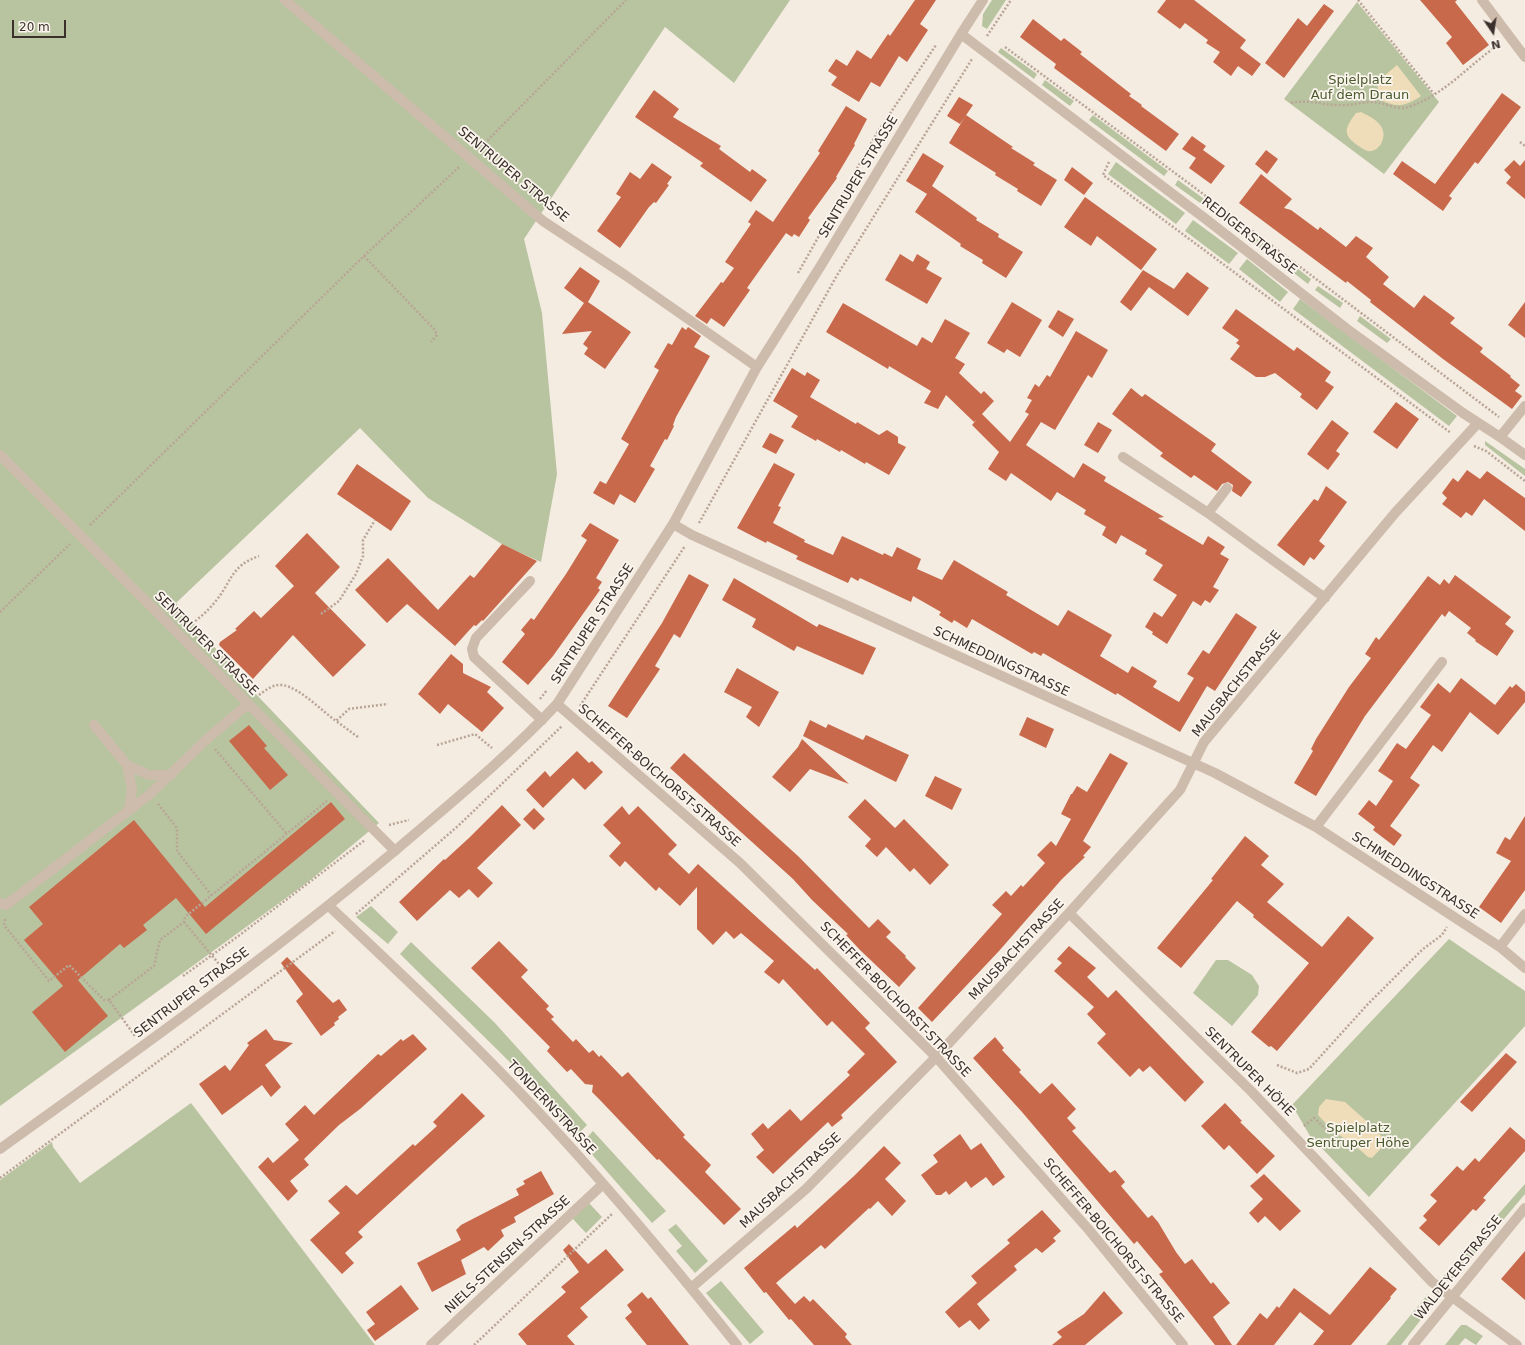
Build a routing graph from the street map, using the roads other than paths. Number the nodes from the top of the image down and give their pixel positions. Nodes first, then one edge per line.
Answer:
1 (285, 0) edge
2 (983, 0) edge
3 (1482, 0) edge
4 (961, 34) junction
5 (1525, 57) edge
6 (757, 367) junction
7 (1525, 406) edge
8 (1478, 423) junction
9 (1500, 436) junction
10 (0, 455) edge
11 (1525, 455) edge
12 (1123, 457) dead end
13 (1227, 488) dead end
14 (1208, 513) junction
15 (674, 524) junction
16 (530, 581) dead end
17 (1325, 598) junction
18 (1442, 662) dead end
19 (248, 704) junction
20 (557, 704) junction
21 (542, 720) junction
22 (94, 725) dead end
23 (1193, 762) junction
24 (128, 765) junction
25 (171, 774) junction
26 (129, 810) junction
27 (1316, 827) junction
28 (395, 851) junction
29 (3, 904) edge
30 (329, 906) junction
31 (1069, 913) junction
32 (1525, 914) edge
33 (1500, 947) junction
34 (1525, 968) edge
35 (936, 1057) junction
36 (0, 1148) edge
37 (603, 1184) junction
38 (1525, 1208) edge
39 (691, 1288) junction
40 (1451, 1297) junction
41 (431, 1345) edge
42 (737, 1345) edge
43 (1183, 1345) edge
44 (1413, 1345) edge
45 (1517, 1345) edge

1 - 6 street, SENTRUPER STRASSE
2 - 4 street, SENTRUPER STRASSE
3 - 5 street
4 - 6 street, SENTRUPER STRASSE
4 - 8 street, REDIGERSTRASSE
6 - 15 street, SENTRUPER STRASSE
7 - 9 street
8 - 9 street, REDIGERSTRASSE
8 - 17 street, MAUSBACHSTRASSE
9 - 11 street, REDIGERSTRASSE
10 - 19 street, SENTRUPER STRASSE
12 - 14 street
13 - 14 street
14 - 17 street
15 - 20 street, SENTRUPER STRASSE
15 - 23 street, SCHMEDDINGSTRASSE
16 - 21 street
17 - 23 street, MAUSBACHSTRASSE
18 - 27 street
19 - 25 street
19 - 28 street, SENTRUPER STRASSE
20 - 21 street, SENTRUPER STRASSE
20 - 35 street, SCHEFFER-BOICHORST-STRASSE
21 - 28 street, SENTRUPER STRASSE
22 - 24 street
23 - 27 street, SCHMEDDINGSTRASSE
23 - 31 street, MAUSBACHSTRASSE
24 - 25 street
24 - 26 street
25 - 26 street
26 - 29 street
27 - 33 street, SCHMEDDINGSTRASSE
28 - 30 street, SENTRUPER STRASSE
30 - 36 street, SENTRUPER STRASSE
30 - 37 street, TONDERNSTRASSE
31 - 35 street, MAUSBACHSTRASSE
31 - 40 street, SENTRUPER HÖHE
32 - 33 street
33 - 34 street, SCHMEDDINGSTRASSE
35 - 39 street, MAUSBACHSTRASSE
35 - 43 street, SCHEFFER-BOICHORST-STRASSE
37 - 39 street, TONDERNSTRASSE
37 - 41 street, NIELS-STENSEN-STRASSE
38 - 40 street, WALDEYERSTRASSE
39 - 42 street, TONDERNSTRASSE
40 - 44 street, WALDEYERSTRASSE
40 - 45 street, SENTRUPER HÖHE

